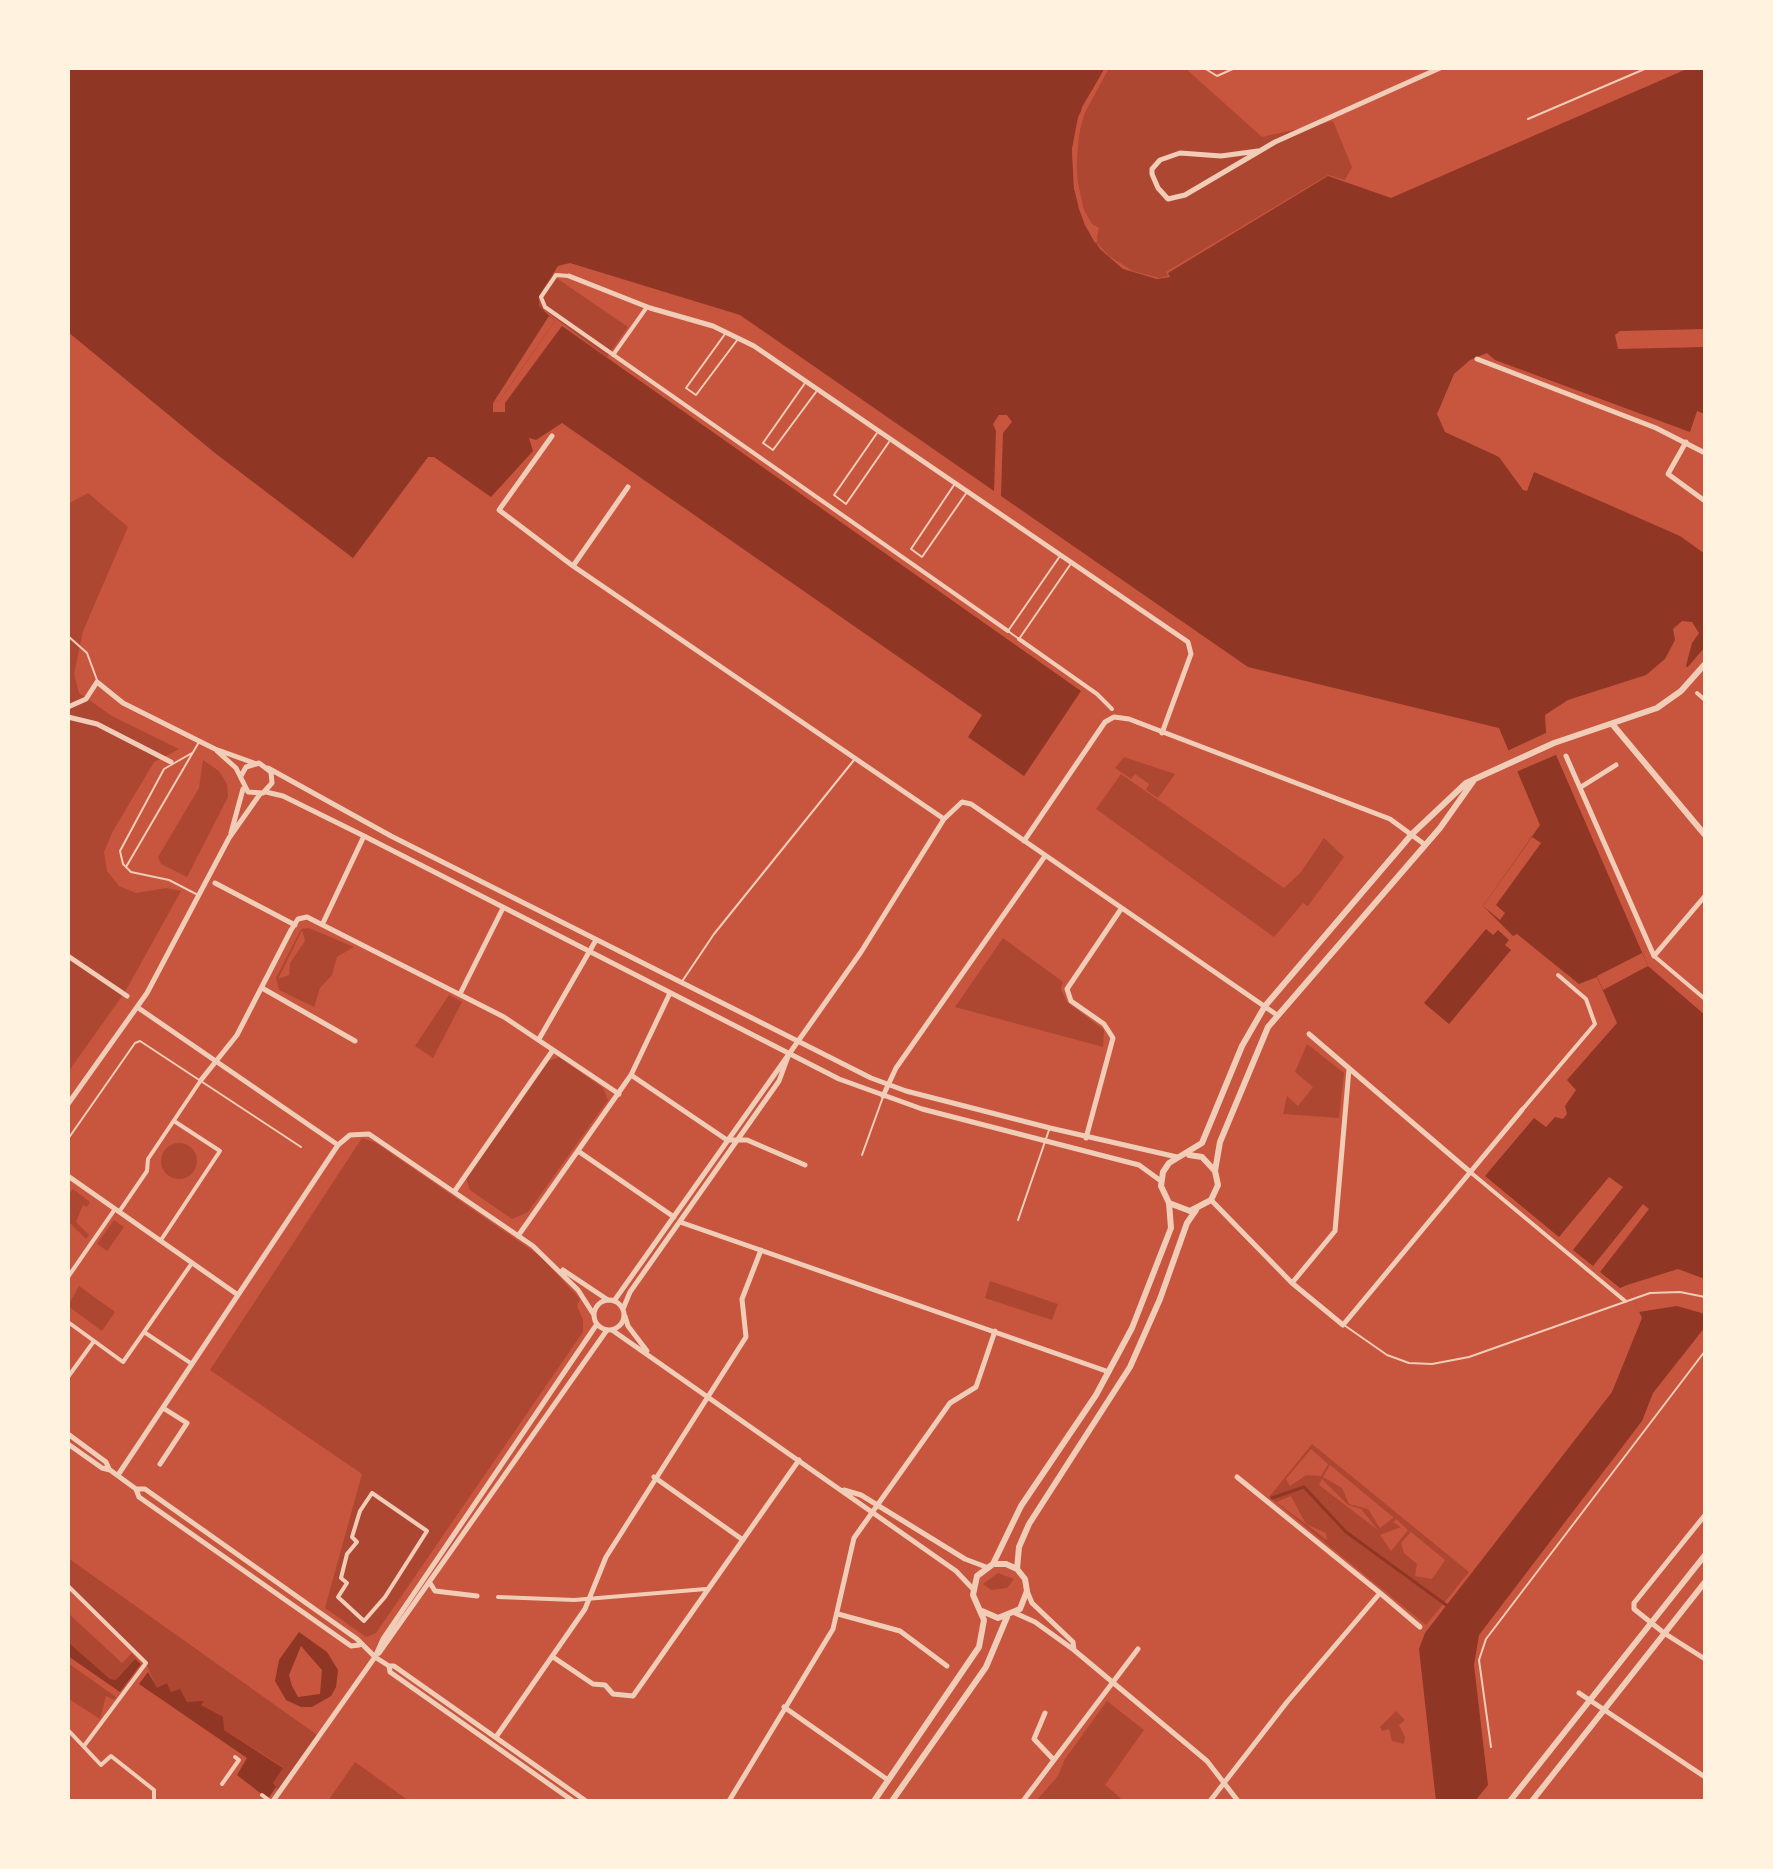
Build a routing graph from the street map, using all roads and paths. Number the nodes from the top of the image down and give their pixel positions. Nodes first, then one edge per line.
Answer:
1 (1204, 68) edge
2 (1235, 68) edge
3 (1440, 68) edge
4 (1647, 68) edge
5 (1528, 119) dead end
6 (1258, 151) junction
7 (569, 276) joint
8 (647, 307) junction
9 (726, 333) junction
10 (738, 339) junction
11 (613, 355) junction
12 (1477, 359) dead end
13 (806, 382) junction
14 (817, 390) junction
15 (878, 432) junction
16 (552, 436) dead end
17 (890, 440) junction
18 (1686, 442) junction
19 (1705, 453) edge
20 (954, 484) junction
21 (628, 487) dead end
22 (967, 492) junction
23 (1705, 501) edge
24 (1060, 555) junction
25 (1071, 563) junction
26 (573, 566) junction
27 (1008, 631) junction
28 (68, 636) edge
29 (1019, 639) junction
30 (1705, 664) edge
31 (97, 682) junction
32 (1697, 693) dead end
33 (1705, 700) edge
34 (68, 707) edge
35 (1112, 709) joint
36 (68, 717) edge
37 (1114, 717) junction
38 (1613, 725) junction
39 (1161, 732) junction
40 (199, 742) junction
41 (215, 749) junction
42 (192, 753) junction
43 (1566, 756) dead end
44 (856, 759) junction
45 (171, 762) junction
46 (254, 763) junction
47 (1616, 765) dead end
48 (268, 768) junction
49 (241, 776) junction
50 (1475, 780) junction
51 (1581, 787) junction
52 (244, 788) junction
53 (263, 793) junction
54 (944, 819) junction
55 (1412, 834) junction
56 (1705, 835) edge
57 (364, 836) junction
58 (229, 838) junction
59 (1024, 841) junction
60 (1424, 844) junction
61 (1045, 856) junction
62 (125, 868) junction
63 (215, 883) dead end
64 (199, 896) junction
65 (1705, 896) edge
66 (503, 908) junction
67 (1121, 909) junction
68 (323, 923) junction
69 (295, 925) junction
70 (596, 940) junction
71 (590, 952) junction
72 (68, 956) edge
73 (1654, 956) junction
74 (1558, 975) dead end
75 (681, 984) junction
76 (262, 988) junction
77 (670, 993) junction
78 (460, 994) junction
79 (127, 996) dead end
80 (1705, 999) edge
81 (1265, 1006) junction
82 (137, 1007) junction
83 (1277, 1015) junction
84 (1309, 1034) dead end
85 (539, 1039) junction
86 (355, 1041) dead end
87 (798, 1042) junction
88 (553, 1050) junction
89 (789, 1054) junction
90 (218, 1063) junction
91 (1349, 1069) junction
92 (631, 1075) junction
93 (201, 1080) junction
94 (887, 1084) junction
95 (619, 1094) junction
96 (883, 1096) junction
97 (68, 1104) edge
98 (1522, 1110) joint
99 (174, 1121) junction
100 (1050, 1128) junction
101 (739, 1138) junction
102 (1086, 1138) junction
103 (68, 1139) edge
104 (727, 1140) junction
105 (1046, 1141) junction
106 (338, 1145) junction
107 (301, 1147) dead end
108 (578, 1151) junction
109 (1188, 1154) junction
110 (862, 1155) dead end
111 (1177, 1157) junction
112 (805, 1165) dead end
113 (1215, 1171) junction
114 (1469, 1171) junction
115 (68, 1176) edge
116 (1161, 1181) junction
117 (454, 1192) junction
118 (1211, 1200) junction
119 (1169, 1203) junction
120 (117, 1210) junction
121 (1196, 1210) junction
122 (677, 1220) junction
123 (1018, 1220) dead end
124 (518, 1236) junction
125 (160, 1241) junction
126 (761, 1250) junction
127 (192, 1263) junction
128 (555, 1265) junction
129 (68, 1277) edge
130 (1292, 1283) junction
131 (238, 1295) junction
132 (1705, 1297) edge
133 (611, 1300) junction
134 (1625, 1301) junction
135 (624, 1311) junction
136 (594, 1315) junction
137 (68, 1322) edge
138 (597, 1324) junction
139 (1343, 1325) junction
140 (609, 1330) junction
141 (995, 1331) junction
142 (144, 1332) junction
143 (94, 1341) junction
144 (1705, 1351) edge
145 (652, 1358) junction
146 (192, 1364) junction
147 (1109, 1372) junction
148 (68, 1377) edge
149 (707, 1395) junction
150 (163, 1408) junction
151 (68, 1434) edge
152 (68, 1444) edge
153 (799, 1460) junction
154 (160, 1464) dead end
155 (110, 1470) junction
156 (118, 1475) junction
157 (654, 1477) junction
158 (1237, 1477) dead end
159 (838, 1488) junction
160 (878, 1504) junction
161 (871, 1512) junction
162 (1705, 1515) edge
163 (743, 1540) junction
164 (1705, 1555) edge
165 (990, 1566) junction
166 (1017, 1569) junction
167 (1705, 1582) edge
168 (430, 1583) junction
169 (68, 1586) edge
170 (706, 1589) junction
171 (973, 1589) junction
172 (1027, 1591) junction
173 (1380, 1593) junction
174 (477, 1596) dead end
175 (591, 1596) junction
176 (498, 1597) dead end
177 (982, 1611) junction
178 (1015, 1613) junction
179 (838, 1614) junction
180 (1007, 1617) junction
181 (364, 1621) joint
182 (1651, 1624) junction
183 (1420, 1627) dead end
184 (1664, 1633) junction
185 (1138, 1649) dead end
186 (1074, 1650) junction
187 (375, 1657) junction
188 (553, 1657) junction
189 (1705, 1659) edge
190 (389, 1666) junction
191 (947, 1666) dead end
192 (1111, 1682) junction
193 (1579, 1693) dead end
194 (1589, 1701) junction
195 (784, 1707) junction
196 (1602, 1712) junction
197 (1045, 1713) dead end
198 (68, 1730) edge
199 (496, 1737) junction
200 (84, 1746) junction
201 (1491, 1747) dead end
202 (235, 1757) dead end
203 (1053, 1759) junction
204 (230, 1772) junction
205 (236, 1776) dead end
206 (1705, 1777) edge
207 (888, 1780) junction
208 (1225, 1781) junction
209 (222, 1784) dead end
210 (262, 1795) dead end
211 (154, 1801) edge
212 (271, 1801) edge
213 (573, 1801) edge
214 (586, 1801) edge
215 (729, 1801) edge
216 (874, 1801) edge
217 (892, 1801) edge
218 (1023, 1801) edge
219 (1210, 1801) edge
220 (1238, 1801) edge
221 (1510, 1801) edge
222 (1532, 1801) edge

1 - 2 lane
3 - 6 street
4 - 5 lane
6 - 6 street
7 - 8 street
7 - 11 street
8 - 9 street
8 - 11 street
9 - 10 street
9 - 10 lane
10 - 13 street
11 - 27 street
12 - 18 street
13 - 14 street
13 - 14 lane
14 - 15 street
15 - 17 street
15 - 17 lane
16 - 26 street
17 - 20 street
18 - 19 street
18 - 23 street
20 - 22 street
20 - 22 lane
21 - 26 street
22 - 24 street
24 - 25 street
24 - 27 lane
25 - 29 lane
25 - 39 street
26 - 44 street
27 - 29 lane
28 - 31 lane
29 - 35 street
30 - 38 street
31 - 34 street
31 - 40 street
32 - 33 street
35 - 37 lane
36 - 45 street
37 - 39 street
37 - 59 street
38 - 50 street
38 - 56 street
39 - 55 street
40 - 41 street
40 - 42 lane
41 - 46 street
41 - 49 street
42 - 45 lane
42 - 62 lane
43 - 51 street
44 - 54 street
44 - 75 lane
45 - 62 lane
46 - 48 street
46 - 49 street
47 - 51 street
48 - 53 street
48 - 70 street
49 - 52 street
50 - 55 street
50 - 60 street
51 - 73 street
52 - 53 street
52 - 58 street
53 - 57 street
53 - 58 street
54 - 59 street
54 - 87 street
55 - 60 street
55 - 81 street
57 - 66 street
57 - 68 street
58 - 64 street
59 - 61 street
60 - 83 street
61 - 67 street
61 - 94 street
62 - 64 lane
63 - 69 street
64 - 82 street
65 - 73 street
66 - 71 street
66 - 78 street
67 - 81 street
67 - 102 street
68 - 69 street
68 - 78 street
69 - 76 street
70 - 71 street
70 - 75 street
71 - 77 street
71 - 85 street
72 - 79 street
73 - 80 street
74 - 98 street
75 - 87 street
76 - 86 street
76 - 90 street
77 - 89 street
77 - 92 street
78 - 85 street
81 - 83 street
81 - 109 street
82 - 90 street
82 - 97 street
83 - 113 street
84 - 91 street
85 - 88 street
87 - 89 street
87 - 94 street
88 - 95 street
88 - 117 street
89 - 96 street
89 - 101 street
89 - 104 street
90 - 93 street
90 - 106 street
91 - 114 street
91 - 130 street
92 - 95 street
92 - 104 street
93 - 99 street
93 - 103 lane
93 - 107 lane
94 - 96 street
94 - 100 street
95 - 108 street
96 - 105 street
96 - 110 lane
98 - 114 street
99 - 120 street
99 - 125 street
100 - 102 street
100 - 105 lane
101 - 104 street
101 - 112 street
101 - 122 street
102 - 111 street
104 - 122 street
105 - 116 street
105 - 123 lane
106 - 117 street
106 - 131 street
108 - 122 street
108 - 124 street
109 - 111 street
109 - 113 street
111 - 116 street
113 - 118 street
114 - 134 street
114 - 139 street
115 - 120 street
116 - 119 street
117 - 124 street
118 - 121 street
118 - 130 street
119 - 121 street
119 - 147 street
120 - 125 street
120 - 129 street
121 - 166 street
122 - 126 street
122 - 133 street
122 - 135 street
124 - 128 street
125 - 127 street
126 - 141 street
126 - 149 street
127 - 131 street
127 - 142 street
128 - 133 street
128 - 136 street
130 - 139 street
131 - 146 street
132 - 134 lane
133 - 135 street
133 - 136 street
134 - 139 lane
135 - 140 street
135 - 145 street
136 - 138 street
137 - 143 street
138 - 140 street
138 - 187 street
140 - 145 street
140 - 168 street
141 - 147 street
141 - 160 street
142 - 143 street
142 - 146 street
143 - 148 street
144 - 201 lane
145 - 149 street
146 - 150 street
147 - 165 street
149 - 153 street
149 - 157 street
150 - 154 street
150 - 156 street
151 - 155 street
152 - 155 street
153 - 159 street
153 - 163 street
155 - 156 street
156 - 187 street
157 - 163 street
157 - 175 street
158 - 173 street
159 - 160 street
159 - 161 street
160 - 161 street
160 - 165 street
161 - 171 street
161 - 179 street
162 - 182 street
163 - 170 street
164 - 182 street
165 - 166 street
165 - 171 street
166 - 172 street
167 - 184 street
168 - 174 street
168 - 187 street
169 - 200 street
170 - 175 street
170 - 188 street
171 - 177 street
172 - 178 street
172 - 186 street
173 - 183 street
173 - 208 street
175 - 176 street
175 - 188 street
177 - 180 street
177 - 207 street
178 - 180 street
178 - 186 street
179 - 191 street
179 - 195 street
180 - 217 street
181 - 181 street
182 - 184 street
182 - 194 street
184 - 189 street
184 - 196 street
185 - 192 street
186 - 192 street
187 - 190 street
187 - 212 street
188 - 199 street
190 - 199 street
190 - 213 street
192 - 203 street
192 - 208 street
193 - 194 street
194 - 196 street
194 - 221 street
195 - 207 street
195 - 215 street
196 - 206 street
196 - 222 street
197 - 203 street
198 - 200 street
199 - 214 street
200 - 211 street
202 - 204 street
203 - 218 street
204 - 205 street
204 - 209 street
207 - 216 street
208 - 219 street
208 - 220 street
210 - 212 street

